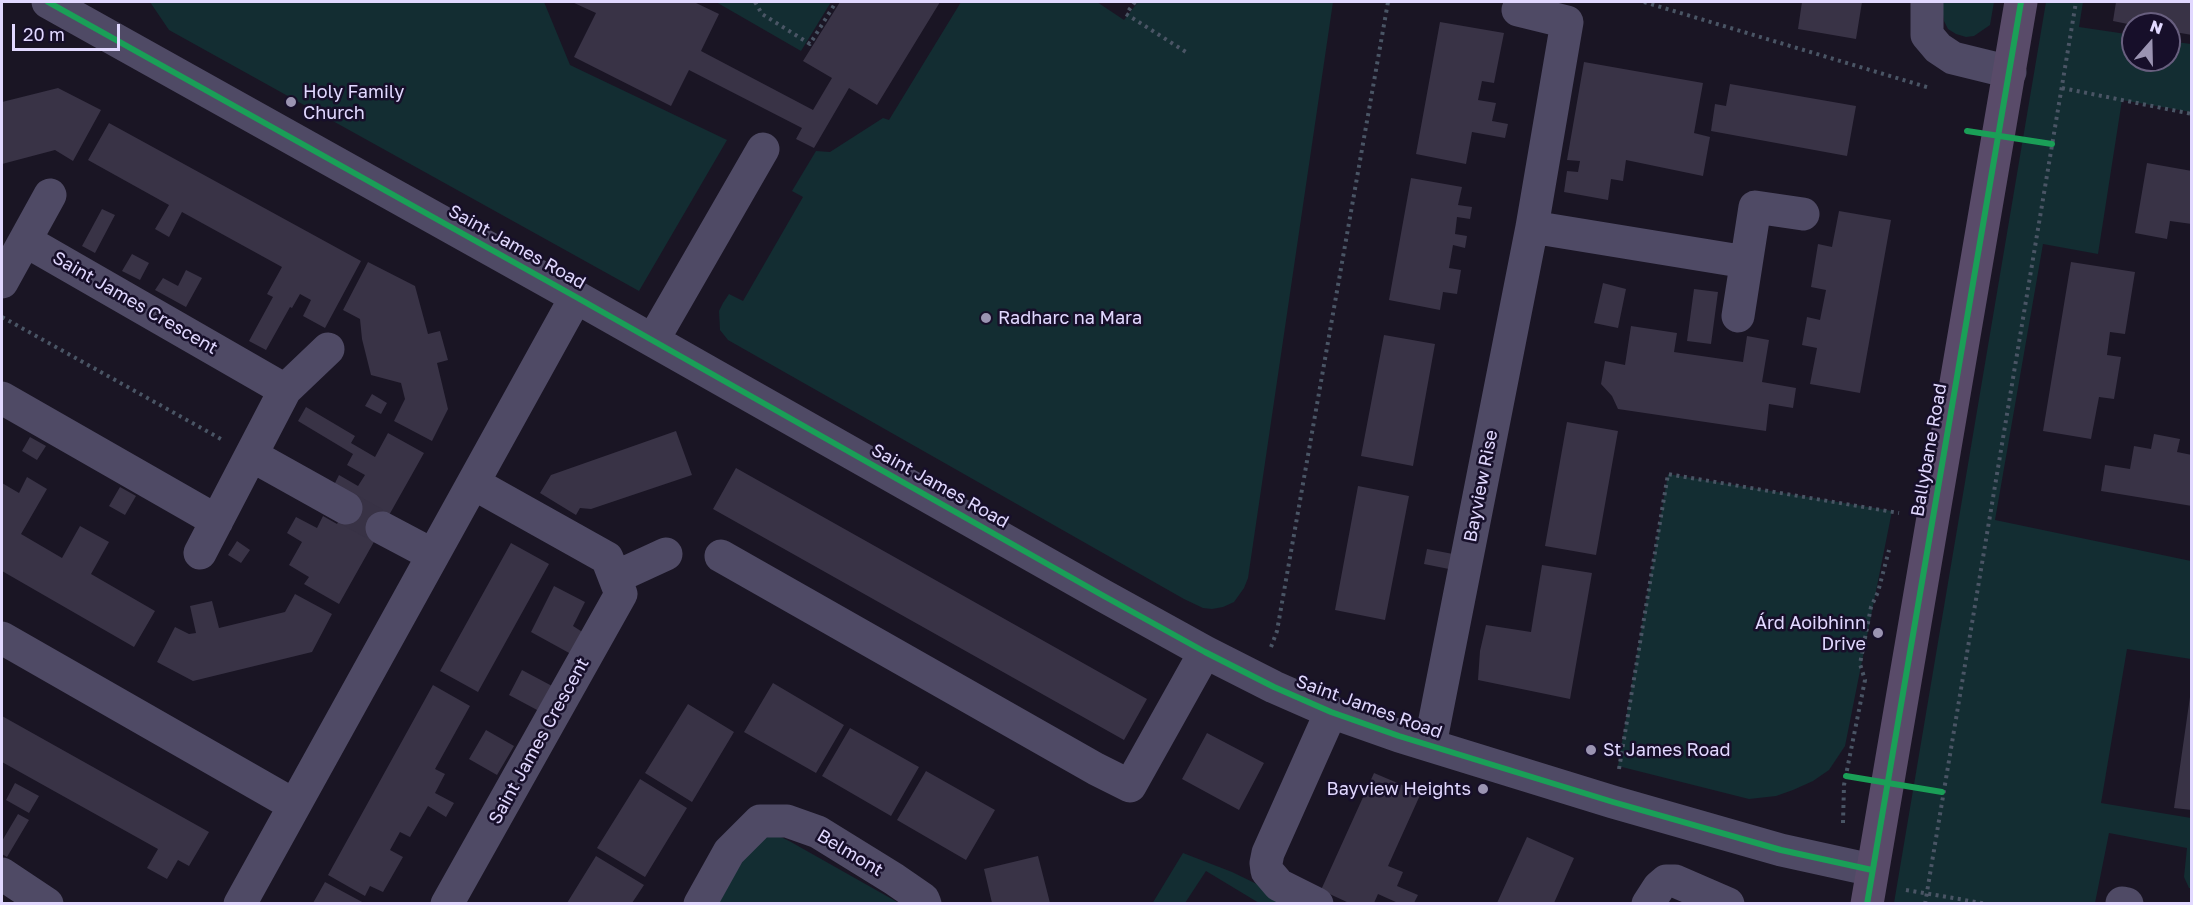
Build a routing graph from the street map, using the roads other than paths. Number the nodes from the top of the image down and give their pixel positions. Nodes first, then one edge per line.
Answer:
1 (48, 2) edge
2 (1927, 2) edge
3 (2021, 2) edge
4 (1518, 10) dead end
5 (2010, 72) junction
6 (763, 149) dead end
7 (50, 195) dead end
8 (1803, 214) dead end
9 (1532, 226) junction
10 (26, 241) junction
11 (1746, 262) junction
12 (2, 282) edge
13 (576, 297) junction
14 (1738, 316) dead end
15 (653, 340) junction
16 (328, 349) dead end
17 (285, 390) junction
18 (2, 398) edge
19 (251, 455) junction
20 (473, 483) junction
21 (346, 508) tunnel mouth
22 (217, 521) junction
23 (382, 528) tunnel mouth
24 (200, 553) dead end
25 (666, 554) dead end
26 (433, 555) junction
27 (721, 556) dead end
28 (616, 577) junction
29 (2, 638) edge
30 (1205, 652) junction
31 (1331, 712) junction
32 (1430, 746) junction
33 (294, 806) junction
34 (2, 874) edge
35 (1869, 886) edge
36 (47, 903) edge
37 (240, 903) edge
38 (447, 903) edge
39 (700, 903) edge
40 (925, 903) edge
41 (1317, 903) edge
42 (1648, 903) edge
43 (1728, 903) edge

1 - 13 street, Saint James Road
2 - 5 street
3 - 5 main road, Ballybane Road
4 - 9 street, Bayview Rise
5 - 35 main road, Ballybane Road
6 - 15 street
7 - 10 street
8 - 11 street
9 - 11 street
9 - 32 street, Bayview Rise
10 - 12 street
10 - 17 street, Saint James Crescent
11 - 14 street
13 - 15 street, Saint James Road
13 - 20 street
15 - 30 street, Saint James Road
16 - 17 street
17 - 19 street
18 - 22 street
19 - 21 street
19 - 22 street
20 - 26 street
20 - 28 street
22 - 24 street
23 - 26 street
25 - 28 street
26 - 33 street
27 - 30 street
28 - 38 street, Saint James Crescent
29 - 33 street
30 - 31 street, Saint James Road
31 - 32 street, Saint James Road
31 - 41 street
32 - 35 street, Saint James Road
33 - 37 street
34 - 36 street
39 - 40 street, Belmont
42 - 43 street

